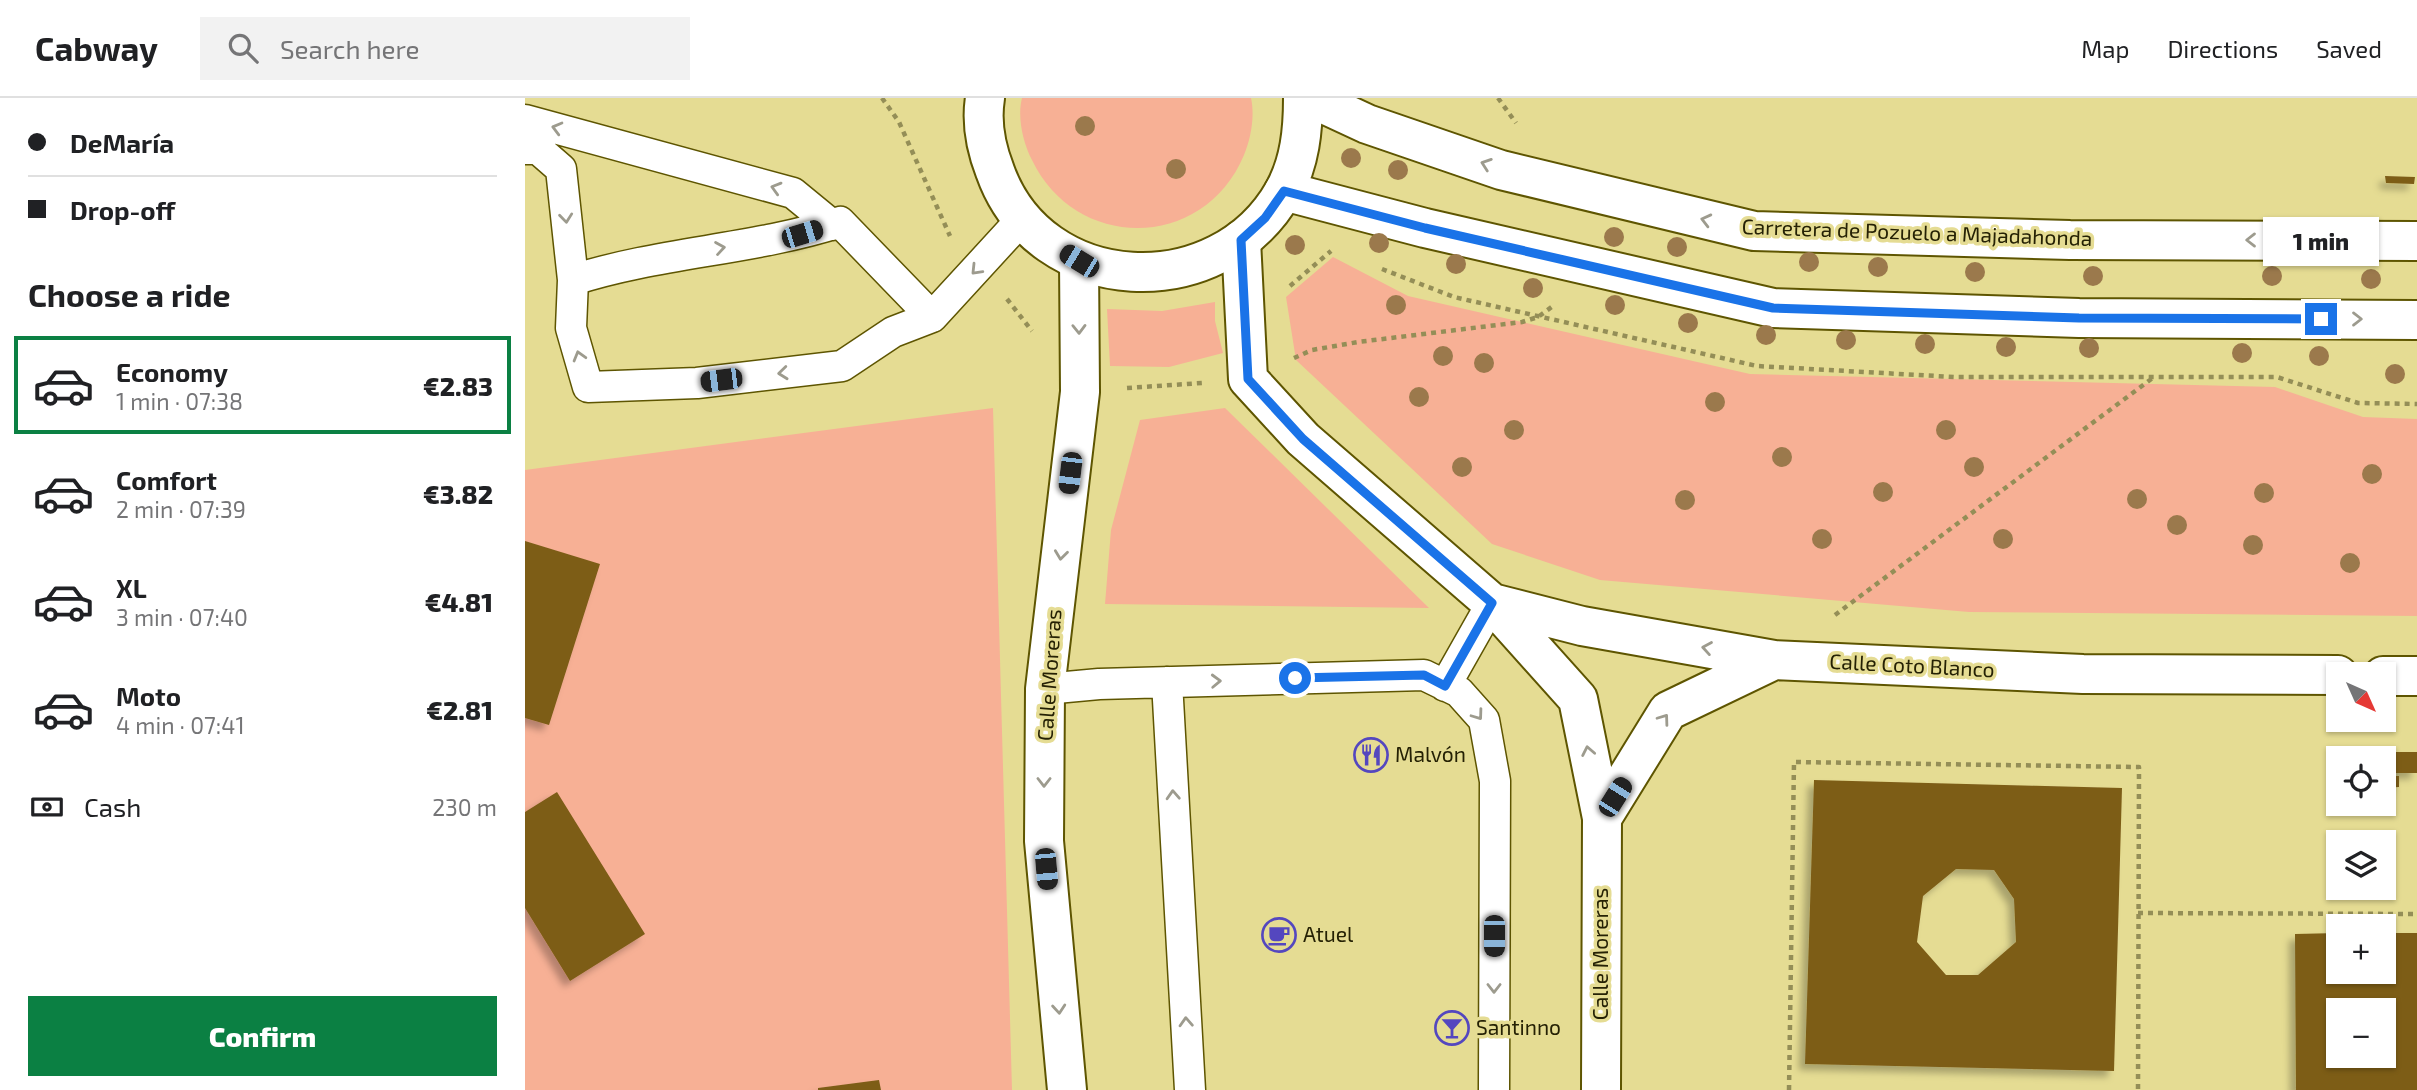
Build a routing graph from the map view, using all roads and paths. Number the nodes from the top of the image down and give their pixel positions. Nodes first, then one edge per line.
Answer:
1 (882, 98) edge
2 (985, 98) edge
3 (1303, 98) edge
4 (1311, 98) edge
5 (525, 120) edge
6 (525, 149) edge
7 (1284, 191) junction
8 (1022, 219) junction
9 (832, 225) junction
10 (1241, 240) junction
11 (2417, 241) edge
12 (1344, 255) dead end
13 (1079, 261) junction
14 (1369, 264) dead end
15 (979, 267) junction
16 (573, 280) junction
17 (1280, 295) dead end
18 (1562, 300) dead end
19 (932, 317) junction
20 (1538, 317) junction
21 (2417, 320) edge
22 (2154, 377) junction
23 (1248, 379) junction
24 (1080, 392) junction
25 (2417, 404) edge
26 (1492, 603) junction
27 (1834, 615) dead end
28 (1774, 660) junction
29 (2326, 675) edge
30 (2396, 676) edge
31 (2417, 676) edge
32 (1167, 682) junction
33 (1445, 686) junction
34 (1045, 689) junction
35 (1602, 818) junction
36 (2138, 913) junction
37 (2417, 914) edge
38 (1067, 1090) edge
39 (1190, 1090) edge
40 (1494, 1090) edge
41 (1601, 1090) edge
42 (1789, 1090) edge
43 (2138, 1090) edge

1 - 15 path
2 - 8 street
3 - 7 street
11 -> 4 street, Carretera de Pozuelo a Majadahonda
9 -> 5 lane
6 -> 16 lane
7 - 10 street
7 -> 21 street
8 - 13 street
8 - 15 lane
16 -> 9 lane
9 - 19 lane
10 - 13 street
10 - 23 street
12 - 17 path
13 -> 24 street, Calle Moreras
14 - 20 path
15 -> 19 lane
15 - 24 path
19 -> 16 lane
18 - 20 path
20 - 22 path
20 - 23 path
22 - 25 path
22 - 27 path
23 - 24 path
23 - 26 street, Calle Moreras
24 -> 34 street, Calle Moreras
28 -> 26 street, Calle Coto Blanco
26 - 33 lane
35 -> 26 street, Calle Moreras
28 - 29 street, Calle Coto Blanco
35 -> 28 street
30 - 31 street
32 -> 33 lane
32 - 34 lane
39 -> 32 lane
33 -> 40 lane
34 -> 38 street, Calle Moreras
35 - 41 street, Calle Moreras
36 - 37 path
36 - 42 path
36 - 43 path

